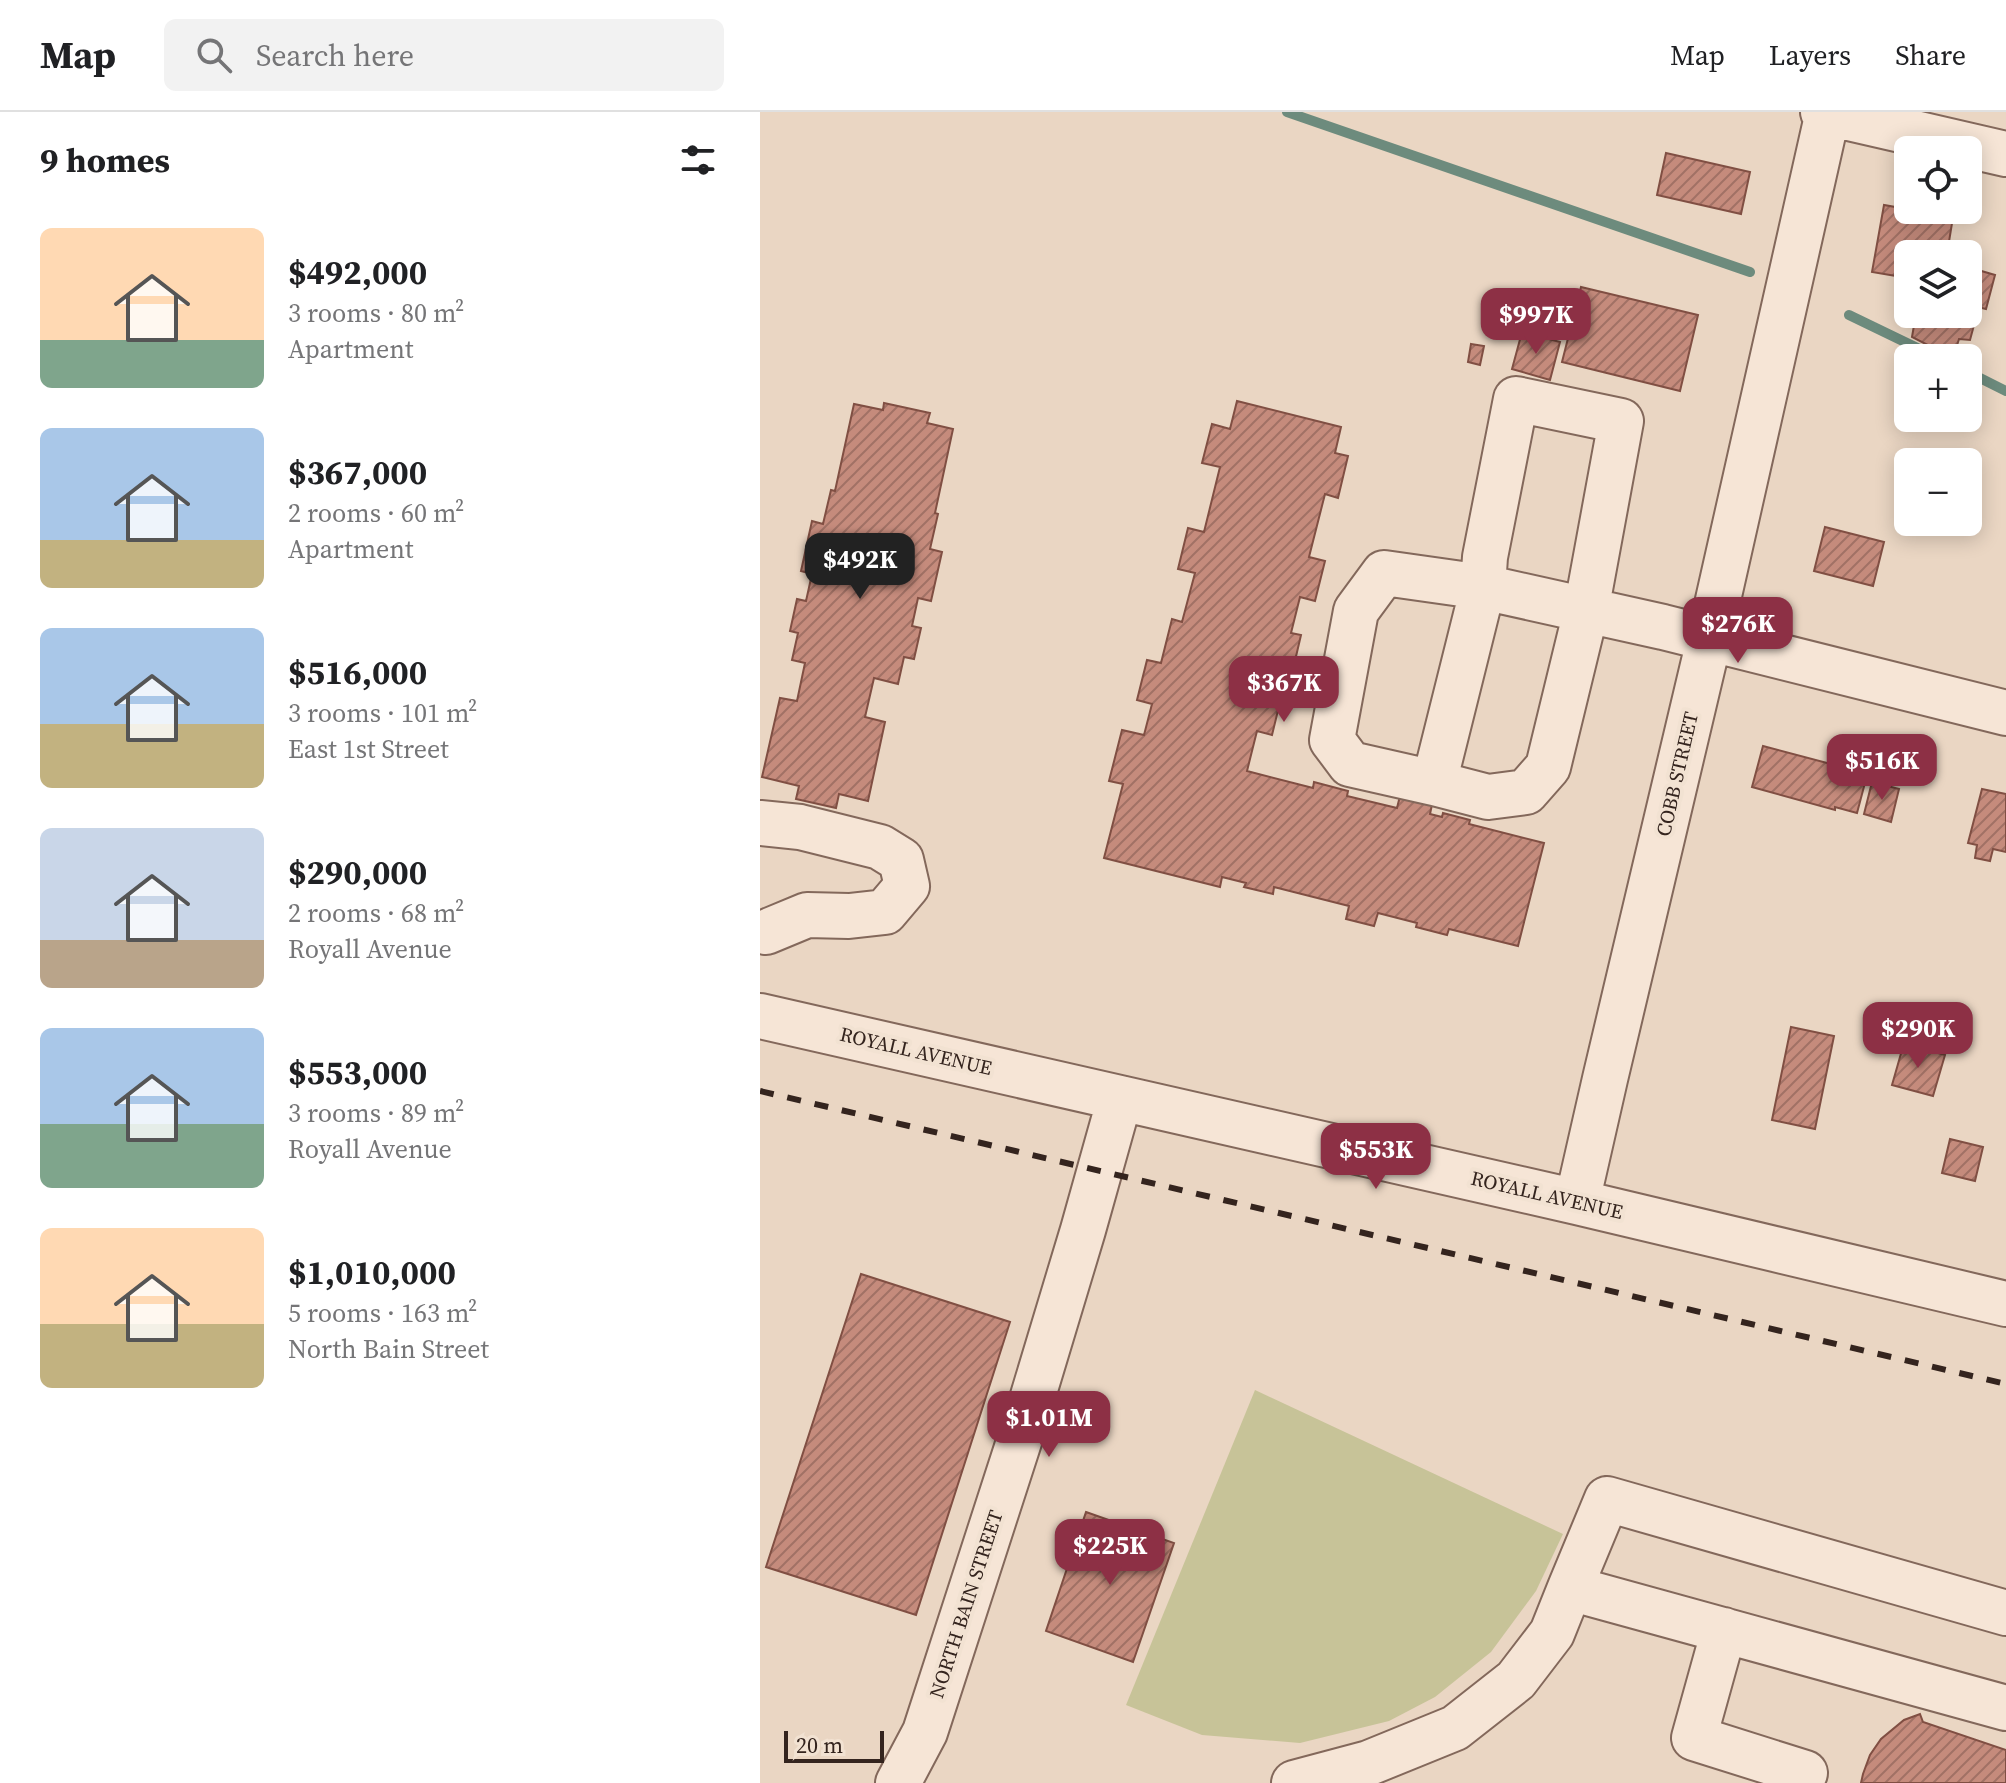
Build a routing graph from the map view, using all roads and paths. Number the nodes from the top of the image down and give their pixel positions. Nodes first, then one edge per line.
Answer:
1 (1826, 112) edge
2 (2006, 154) edge
3 (1483, 587) junction
4 (1586, 611) junction
5 (1709, 640) junction
6 (2006, 713) edge
7 (1434, 783) junction
8 (760, 823) edge
9 (762, 936) edge
10 (760, 1016) edge
11 (1120, 1098) junction
12 (1577, 1202) junction
13 (2006, 1304) edge
14 (1570, 1588) junction
15 (2006, 1613) edge
16 (1724, 1630) junction
17 (2006, 1708) edge
18 (1805, 1773) dead end
19 (910, 1779) edge
20 (1294, 1783) edge

1 - 2 street
1 - 5 street, COBB STREET
3 - 4 street
3 - 4 street
3 - 7 street
3 - 7 street
4 - 5 street
4 - 7 street
5 - 6 street
5 - 12 street, COBB STREET
8 - 9 street
10 - 11 street, ROYALL AVENUE
11 - 12 street, ROYALL AVENUE
11 - 19 street, NORTH BAIN STREET
12 - 13 street, ROYALL AVENUE
14 - 15 street
14 - 16 street
14 - 20 street
16 - 17 street
16 - 18 street

